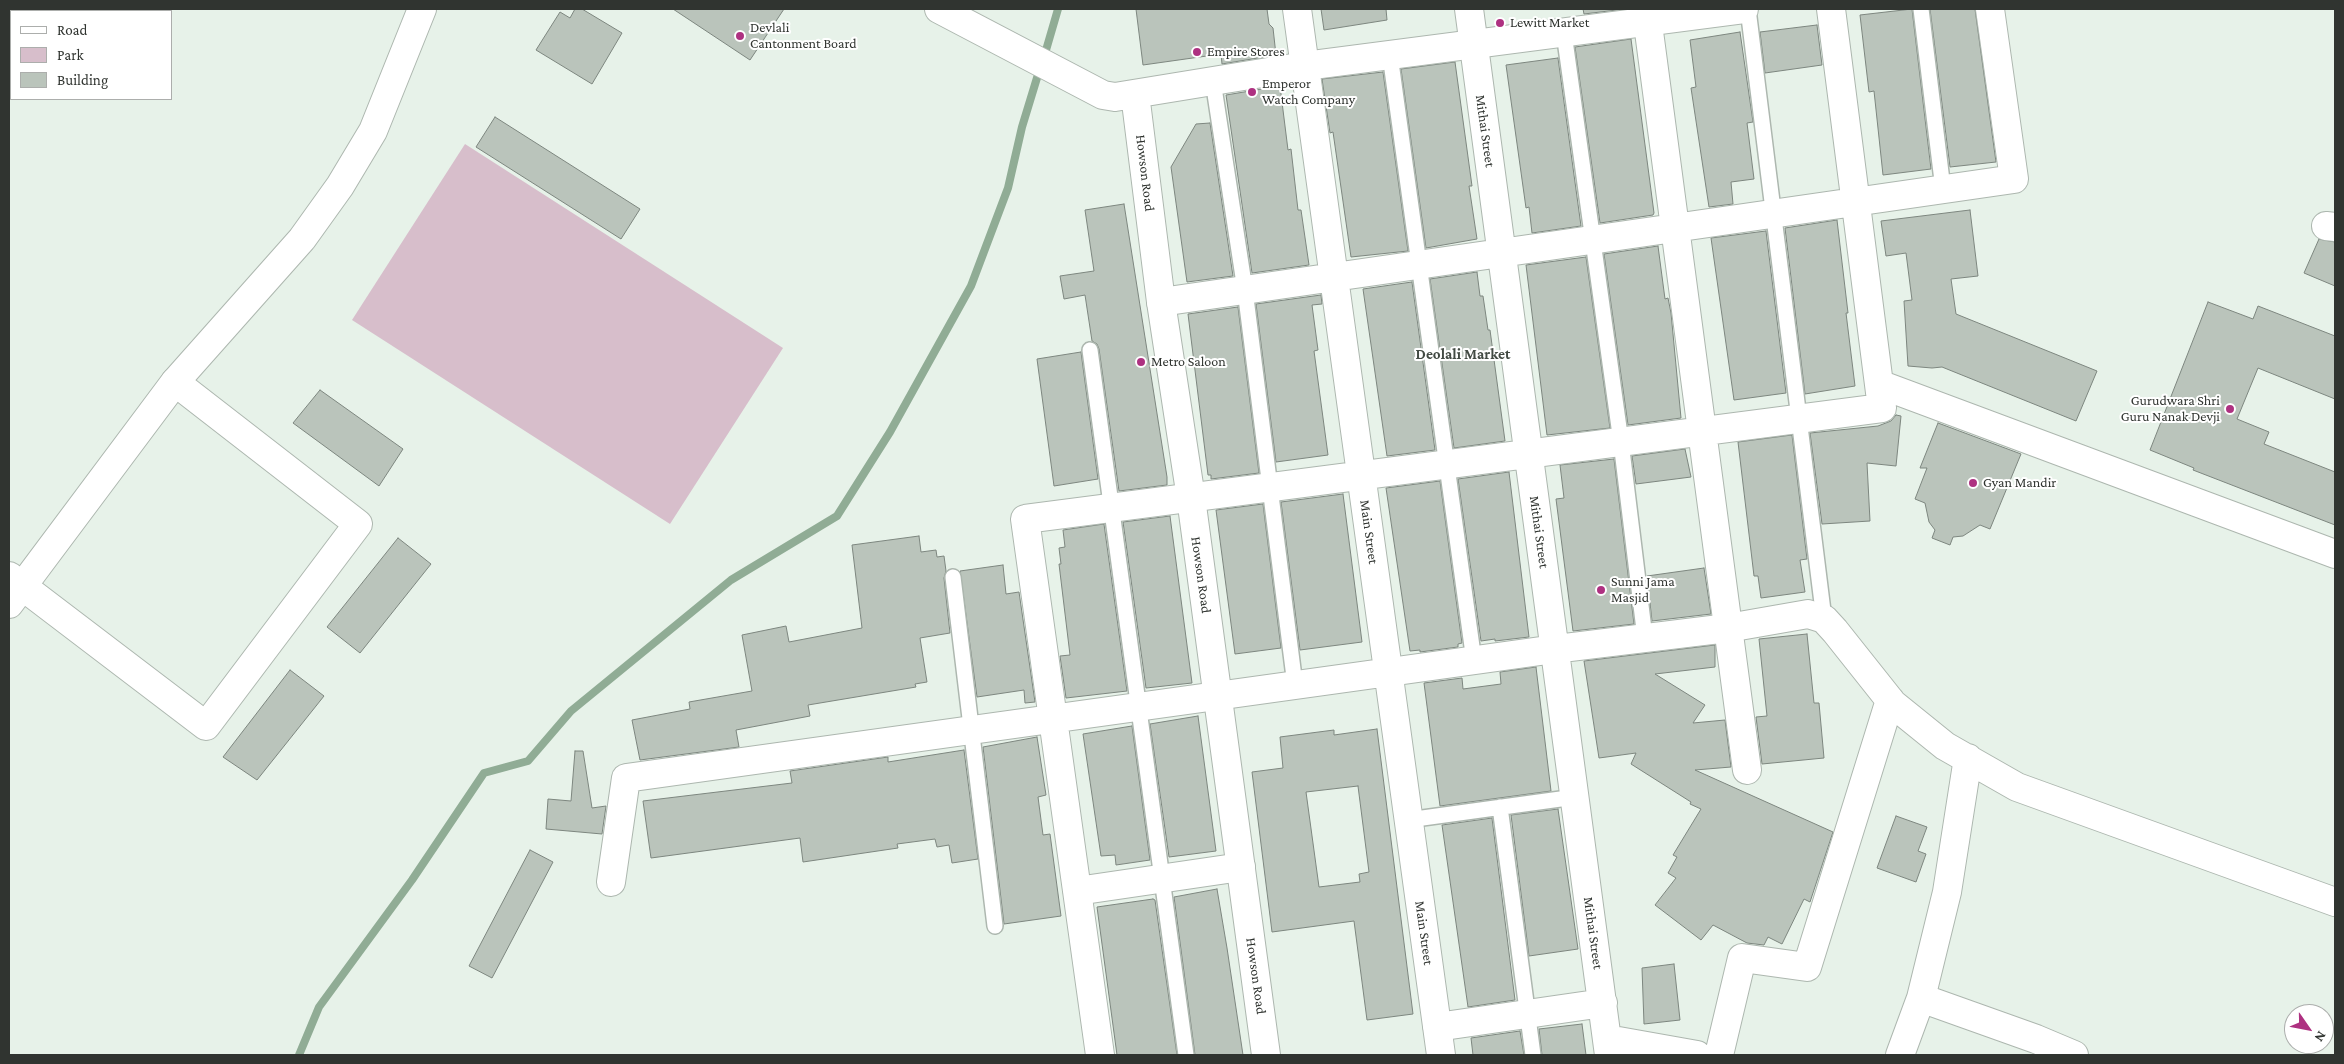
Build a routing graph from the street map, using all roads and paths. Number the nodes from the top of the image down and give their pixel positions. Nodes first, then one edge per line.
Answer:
1 (422, 9) edge
2 (1297, 9) edge
3 (1469, 9) edge
4 (1744, 9) edge
5 (1748, 9) edge
6 (1831, 9) edge
7 (1921, 9) edge
8 (1990, 9) edge
9 (945, 12) edge
10 (1647, 15) edge
11 (1564, 33) junction
12 (1474, 45) junction
13 (1390, 55) junction
14 (1305, 66) junction
15 (1213, 81) junction
16 (1135, 94) junction
17 (1943, 189) junction
18 (1856, 202) junction
19 (1773, 213) junction
20 (1675, 228) junction
21 (1593, 239) junction
22 (1502, 253) junction
23 (1418, 264) junction
24 (1333, 277) junction
25 (1245, 290) junction
26 (1161, 302) junction
27 (1090, 350) dead end
28 (175, 382) junction
29 (1879, 384) junction
30 (1800, 419) junction
31 (1702, 432) junction
32 (1621, 442) junction
33 (1529, 454) junction
34 (1447, 465) junction
35 (1361, 476) junction
36 (1271, 487) junction
37 (1191, 498) junction
38 (1111, 509) junction
39 (2335, 554) edge
40 (953, 577) dead end
41 (13, 589) edge
42 (1824, 619) junction
43 (1728, 628) junction
44 (1645, 638) junction
45 (1555, 649) junction
46 (1474, 661) junction
47 (1388, 673) junction
48 (1295, 685) junction
49 (1217, 696) junction
50 (1890, 700) junction
51 (1139, 708) junction
52 (1053, 719) junction
53 (973, 730) junction
54 (1968, 758) junction
55 (1747, 770) dead end
56 (1575, 797) junction
57 (1500, 807) junction
58 (1408, 820) junction
59 (1241, 867) junction
60 (1162, 879) junction
61 (611, 882) dead end
62 (1077, 891) junction
63 (2335, 902) edge
64 (995, 926) dead end
65 (1920, 998) junction
66 (1603, 1004) junction
67 (1528, 1014) junction
68 (1437, 1027) junction
69 (1608, 1047) edge
70 (1100, 1055) edge
71 (1186, 1055) edge
72 (1266, 1055) edge
73 (1440, 1055) edge
74 (1533, 1055) edge
75 (1697, 1055) edge
76 (1719, 1055) edge
77 (1900, 1055) edge
78 (2074, 1055) edge

1 - 28 street
2 - 14 street, Main Street
3 - 12 street, Mithai Street
4 - 10 street
5 - 19 lane
6 - 18 street
7 - 17 lane
8 - 17 street
9 - 16 street
10 - 11 street
10 - 20 street
11 - 12 street
11 - 21 lane
12 - 13 street
12 - 22 street, Mithai Street
13 - 14 street
13 - 23 lane
14 - 15 street
14 - 24 street, Main Street
15 - 16 street
15 - 25 lane
16 - 26 street, Howson Road
17 - 18 street
18 - 19 street
18 - 29 street
19 - 20 street
19 - 30 lane
20 - 21 street
20 - 31 street
21 - 22 street
21 - 32 lane
22 - 23 street
22 - 33 street, Mithai Street
23 - 24 street
23 - 34 lane
24 - 25 street
24 - 35 street, Main Street
25 - 26 street
25 - 36 lane
26 - 37 street, Howson Road
27 - 38 lane
28 - 41 street
28 - 41 street
29 - 30 street
29 - 39 street
30 - 31 street
30 - 42 lane
31 - 32 street
31 - 43 street
32 - 33 street
32 - 44 lane
33 - 34 street
33 - 45 street, Mithai Street
34 - 35 street
34 - 46 lane
35 - 36 street
35 - 47 street, Main Street
36 - 37 street
36 - 48 lane
37 - 38 street
37 - 49 street, Howson Road
38 - 51 lane
38 - 52 street
40 - 53 lane
42 - 43 street
42 - 50 street
43 - 44 street
43 - 55 street
44 - 45 street
45 - 46 street
45 - 56 street, Mithai Street
46 - 47 street
47 - 48 street
47 - 58 street, Main Street
48 - 49 street
49 - 51 street
49 - 59 street, Howson Road
50 - 54 street
50 - 76 street
51 - 52 street
51 - 60 lane
52 - 53 street
52 - 62 street
53 - 61 street
53 - 64 lane
54 - 63 street
54 - 65 street
56 - 57 lane
56 - 66 street, Mithai Street
57 - 58 lane
57 - 67 lane
58 - 68 street, Main Street
59 - 60 street
59 - 72 street, Howson Road
60 - 62 street
60 - 71 lane
62 - 70 street
65 - 77 street
65 - 78 street
66 - 67 street
66 - 69 street, Mithai Street
67 - 68 street
67 - 74 lane
68 - 73 street, Main Street
69 - 75 street

